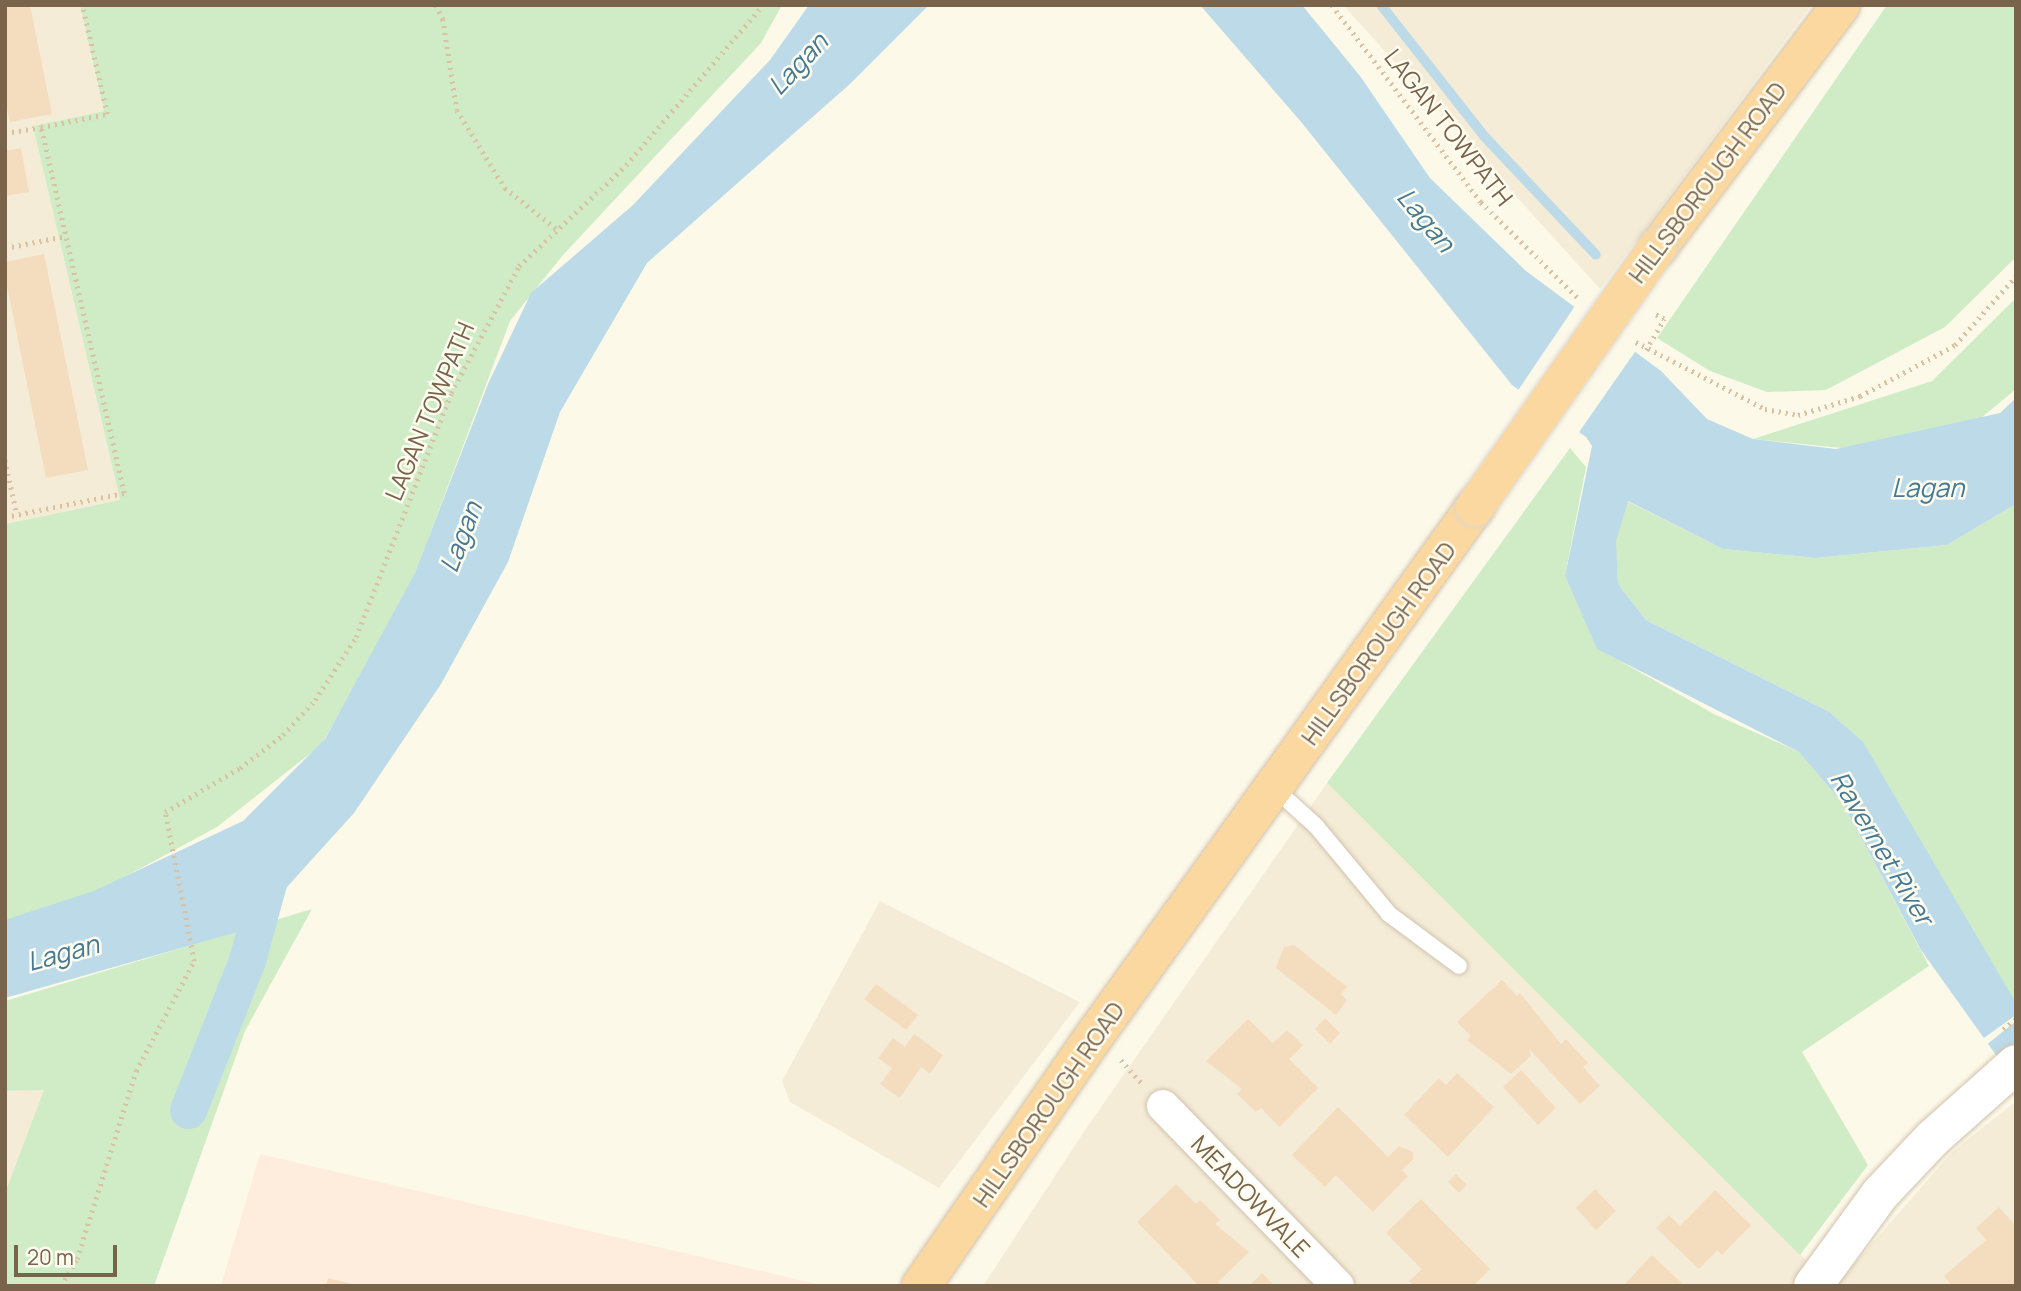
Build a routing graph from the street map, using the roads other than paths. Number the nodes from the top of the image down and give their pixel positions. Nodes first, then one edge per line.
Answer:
1 (1840, 5) edge
2 (1274, 788) junction
3 (1459, 966) dead end
4 (2016, 1064) edge
5 (1163, 1106) road end
6 (921, 1286) edge
7 (1338, 1286) edge
8 (1813, 1286) edge

1 - 2 highway, HILLSBOROUGH ROAD, bridge
2 - 3 lane
2 - 6 highway, HILLSBOROUGH ROAD
4 - 8 street
5 - 7 street, MEADOWVALE

